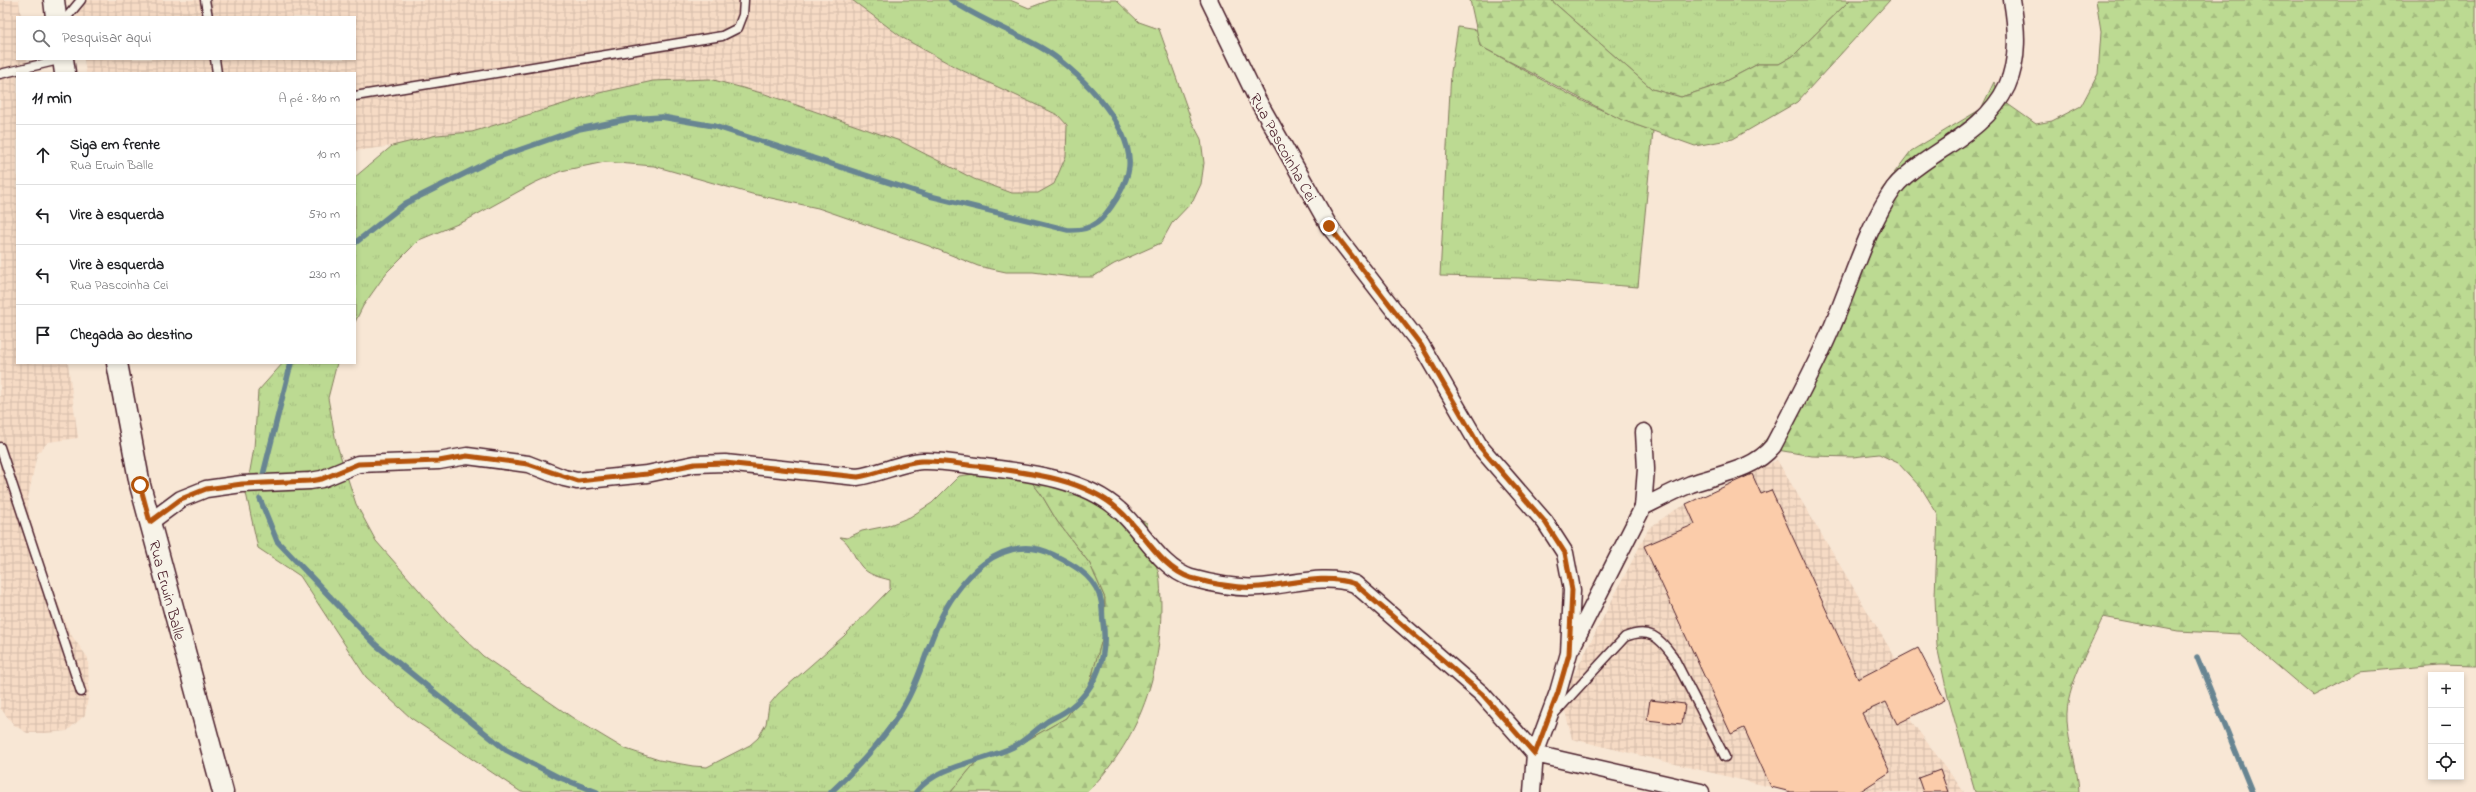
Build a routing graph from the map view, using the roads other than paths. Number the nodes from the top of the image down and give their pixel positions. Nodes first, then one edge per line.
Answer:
1 (54, 0) edge
2 (81, 0) edge
3 (205, 0) edge
4 (744, 0) edge
5 (1209, 0) edge
6 (2012, 0) edge
7 (56, 16) edge
8 (67, 16) edge
9 (208, 16) edge
10 (59, 60) edge
11 (63, 60) edge
12 (215, 60) edge
13 (65, 72) edge
14 (217, 72) edge
15 (0, 74) edge
16 (356, 96) edge
17 (117, 364) edge
18 (1644, 432) dead end
19 (0, 447) edge
20 (1643, 506) junction
21 (150, 522) junction
22 (1569, 654) junction
23 (81, 692) dead end
24 (1548, 721) junction
25 (1535, 754) junction
26 (1725, 757) dead end
27 (223, 792) edge
28 (1532, 792) edge
29 (1701, 792) edge

1 - 7 street
2 - 8 lane
3 - 9 lane
4 - 16 lane
5 - 22 street, Rua Pascoinha Cei
6 - 20 street
10 - 15 lane
11 - 13 street
12 - 14 lane
17 - 21 street, Rua Erwin Balle
18 - 20 street
19 - 23 lane
20 - 22 street
21 - 25 street
21 - 27 street, Rua Erwin Balle
22 - 24 street, Rua Pascoinha Cei
24 - 25 street, Rua Pascoinha Cei
24 - 26 lane
25 - 28 street, Rua Pascoinha Cei
25 - 29 street

